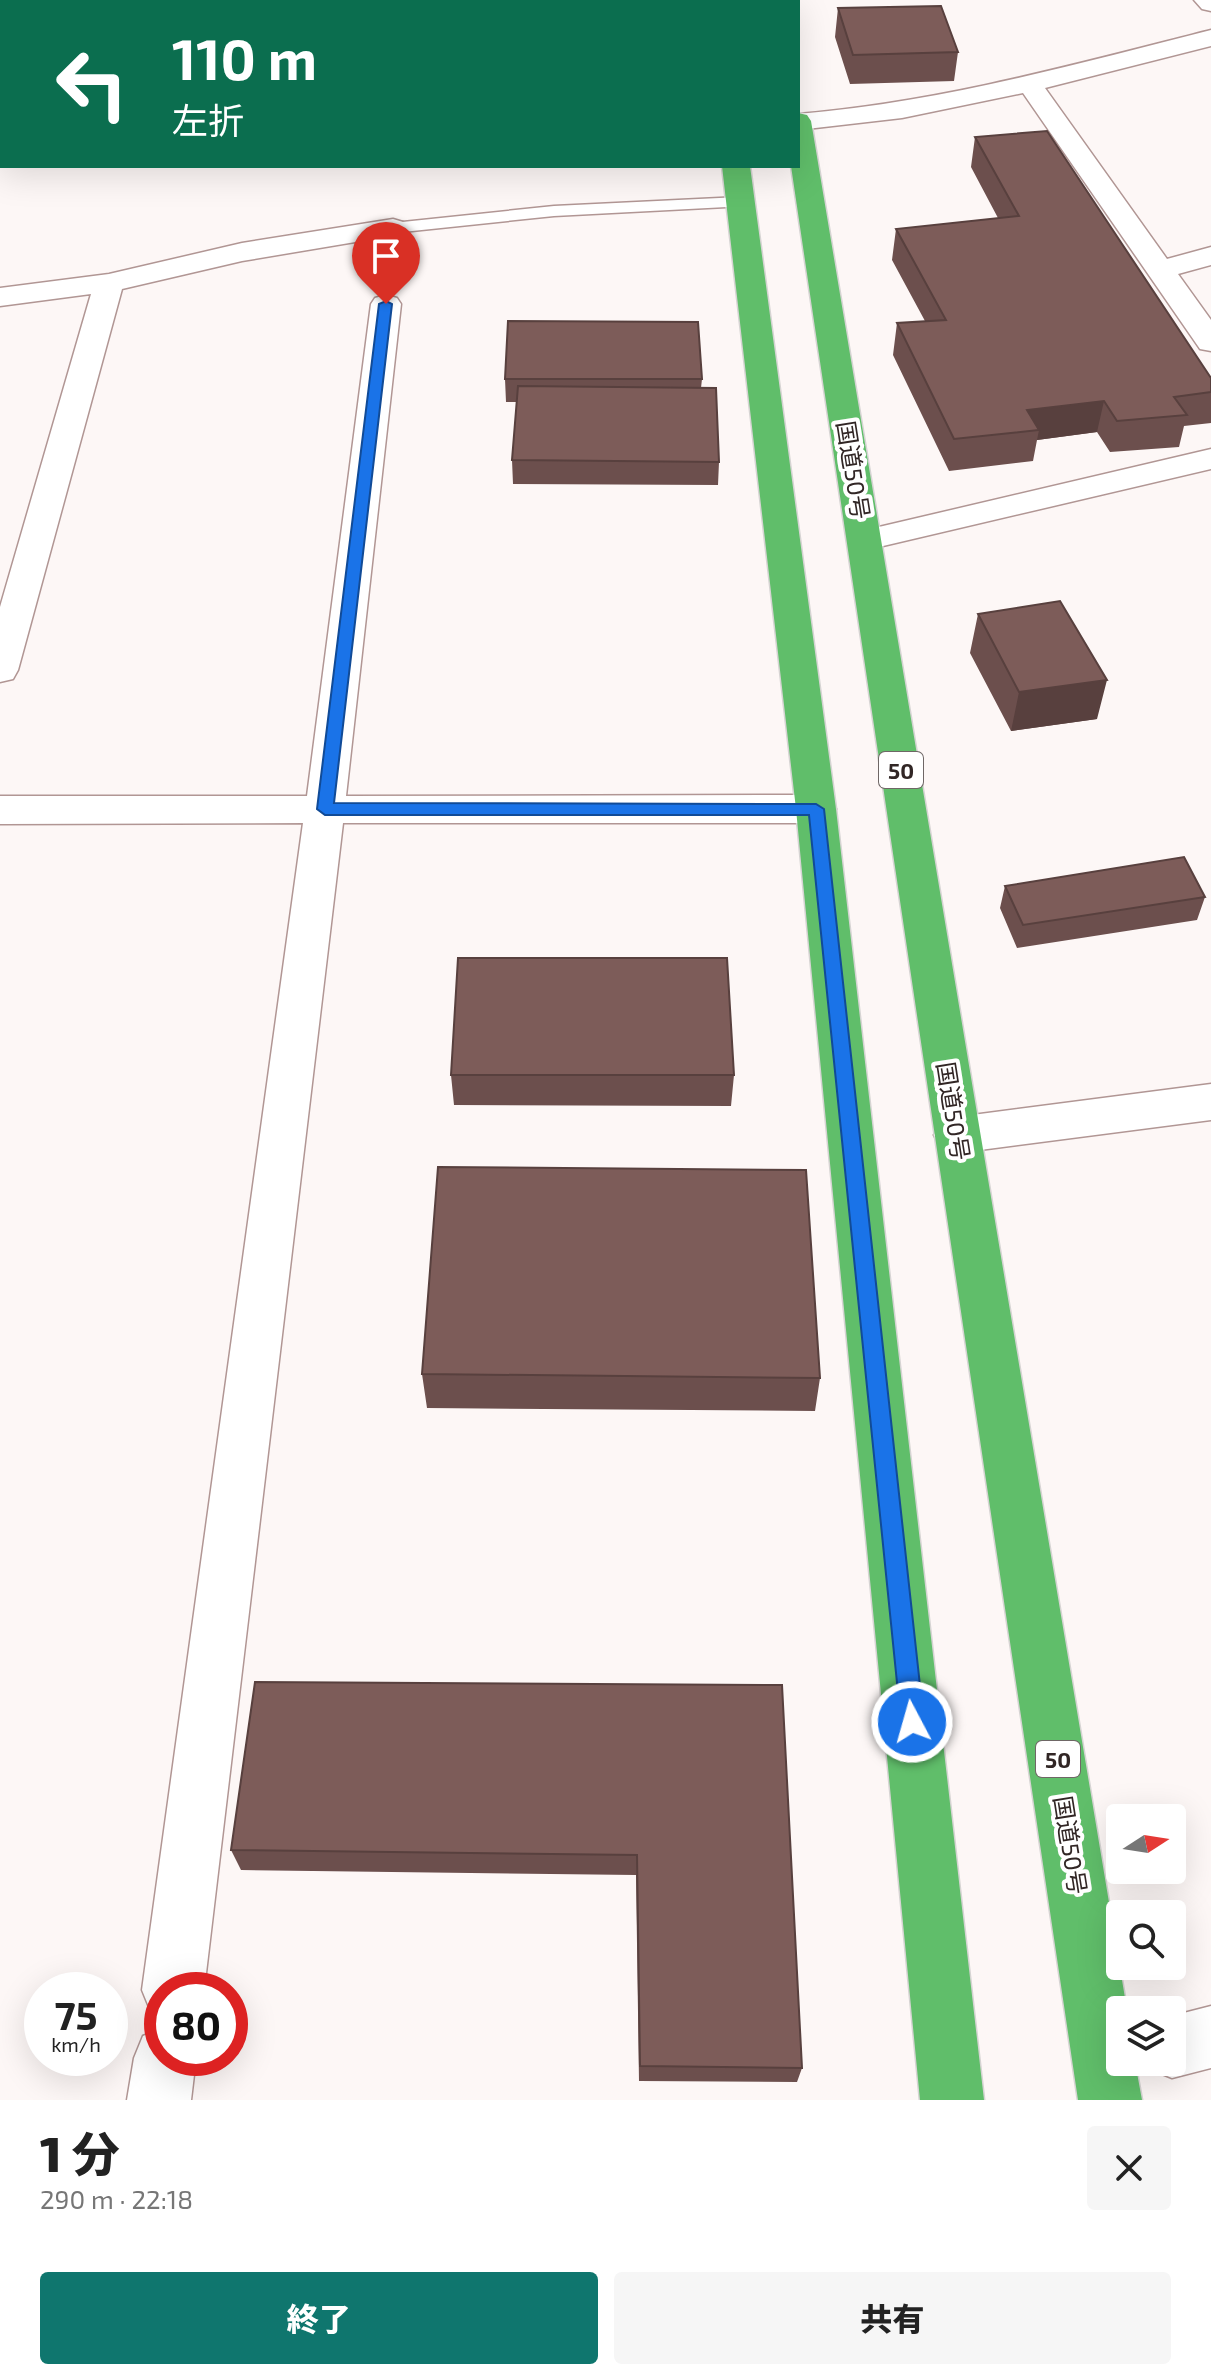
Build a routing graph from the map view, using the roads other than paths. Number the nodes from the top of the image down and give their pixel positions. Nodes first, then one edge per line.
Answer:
1 (1206, 0) edge
2 (1211, 4) edge
3 (1211, 38) edge
4 (1028, 82) junction
5 (800, 122) edge
6 (800, 134) edge
7 (738, 184) edge
8 (393, 228) joint
9 (1211, 256) edge
10 (1161, 269) junction
11 (109, 283) junction
12 (0, 297) edge
13 (386, 304) dead end
14 (1211, 342) edge
15 (1211, 459) edge
16 (866, 540) junction
17 (0, 670) edge
18 (325, 809) junction
19 (816, 809) junction
20 (0, 810) edge
21 (1211, 1102) edge
22 (957, 1135) junction
23 (175, 1972) edge
24 (1211, 2037) edge
25 (1106, 2038) edge
26 (1186, 2043) edge
27 (162, 2076) edge
28 (159, 2100) edge
29 (952, 2100) edge

1 - 2 street
3 - 4 street
4 - 5 street
4 - 10 street
6 - 16 highway, 国道50号 / 50
7 - 8 lane
7 - 19 highway
8 - 11 street
9 - 10 street
10 - 14 street
11 - 12 street
11 - 17 street
13 - 18 street
15 - 16 street
16 - 22 highway, 国道50号 / 50
18 - 19 street
18 - 20 street
18 - 23 street
19 - 29 highway
21 - 22 street
22 - 25 highway, 国道50号 / 50
24 - 26 street
27 - 28 street

